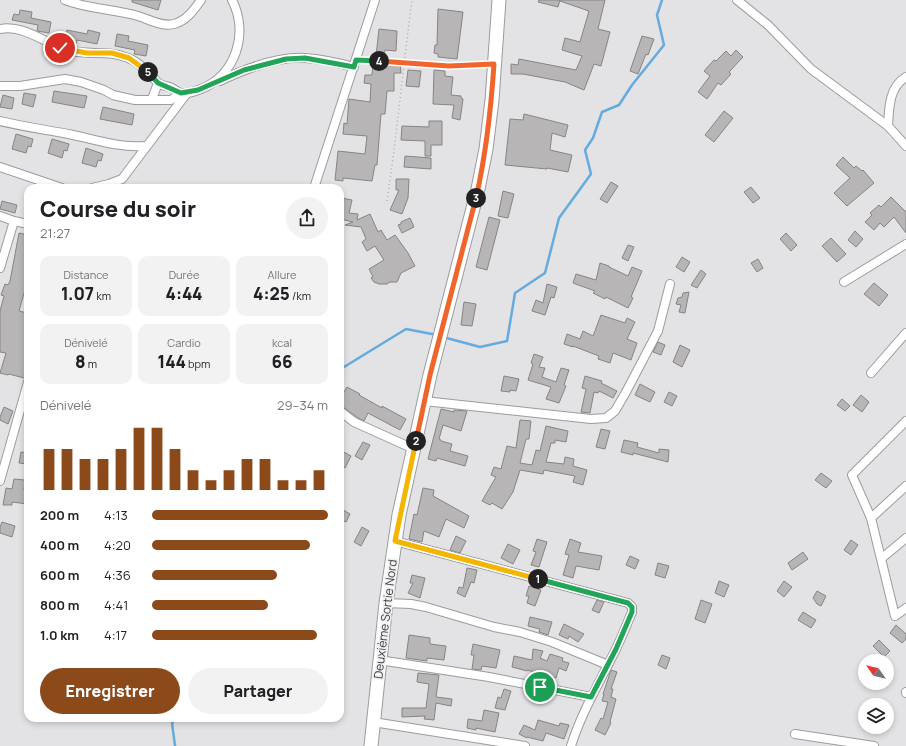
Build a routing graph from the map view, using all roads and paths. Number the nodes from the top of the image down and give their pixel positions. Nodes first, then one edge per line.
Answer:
1 (65, 0) edge
2 (201, 0) edge
3 (232, 0) edge
4 (375, 0) edge
5 (412, 0) edge
6 (499, 0) edge
7 (737, 0) edge
8 (0, 29) edge
9 (404, 62) junction
10 (355, 63) junction
11 (494, 64) junction
12 (906, 77) edge
13 (158, 83) junction
14 (212, 84) junction
15 (0, 86) edge
16 (184, 93) junction
17 (152, 99) junction
18 (0, 121) edge
19 (888, 126) junction
20 (145, 146) junction
21 (906, 146) edge
22 (0, 167) edge
23 (50, 184) edge
24 (109, 184) edge
25 (315, 184) edge
26 (387, 202) dead end
27 (0, 216) edge
28 (14, 221) junction
29 (24, 223) edge
30 (906, 244) edge
31 (0, 268) edge
32 (844, 282) dead end
33 (670, 284) dead end
34 (906, 334) edge
35 (871, 373) dead end
36 (24, 396) edge
37 (424, 401) junction
38 (344, 414) edge
39 (906, 421) edge
40 (414, 449) junction
41 (0, 481) edge
42 (906, 486) edge
43 (871, 518) junction
44 (906, 538) edge
45 (395, 541) junction
46 (882, 558) junction
47 (386, 603) junction
48 (906, 608) edge
49 (380, 660) junction
50 (608, 666) junction
51 (591, 697) junction
52 (373, 722) junction
53 (795, 734) dead end
54 (371, 746) edge
55 (525, 746) edge
56 (571, 746) edge
57 (874, 746) edge

1 - 2 street
3 - 14 street
4 - 10 street
5 - 9 path
6 - 11 main road, Deuxième Sortie Nord
7 - 19 street
8 - 13 street
9 - 10 path
9 - 11 path
9 - 26 path
10 - 14 street
10 - 25 street
11 - 37 main road, Deuxième Sortie Nord
12 - 19 street
13 - 16 street
13 - 17 street
14 - 16 street
15 - 17 street
16 - 17 street
16 - 20 street
18 - 20 street
19 - 21 street
20 - 24 street
22 - 23 street
27 - 28 street
28 - 29 street
28 - 31 street
30 - 32 street
33 - 37 street
34 - 35 street
36 - 41 street
37 - 40 main road, Deuxième Sortie Nord
38 - 40 street
39 - 43 street
40 - 45 main road, Deuxième Sortie Nord
42 - 43 street
43 - 46 street
44 - 46 street
45 - 47 main road, Deuxième Sortie Nord
45 - 50 street
46 - 48 street
47 - 49 main road, Deuxième Sortie Nord
47 - 50 street
49 - 51 street
49 - 52 main road, Deuxième Sortie Nord
50 - 51 street
51 - 56 street
52 - 54 main road, Deuxième Sortie Nord
52 - 55 street
53 - 57 street

